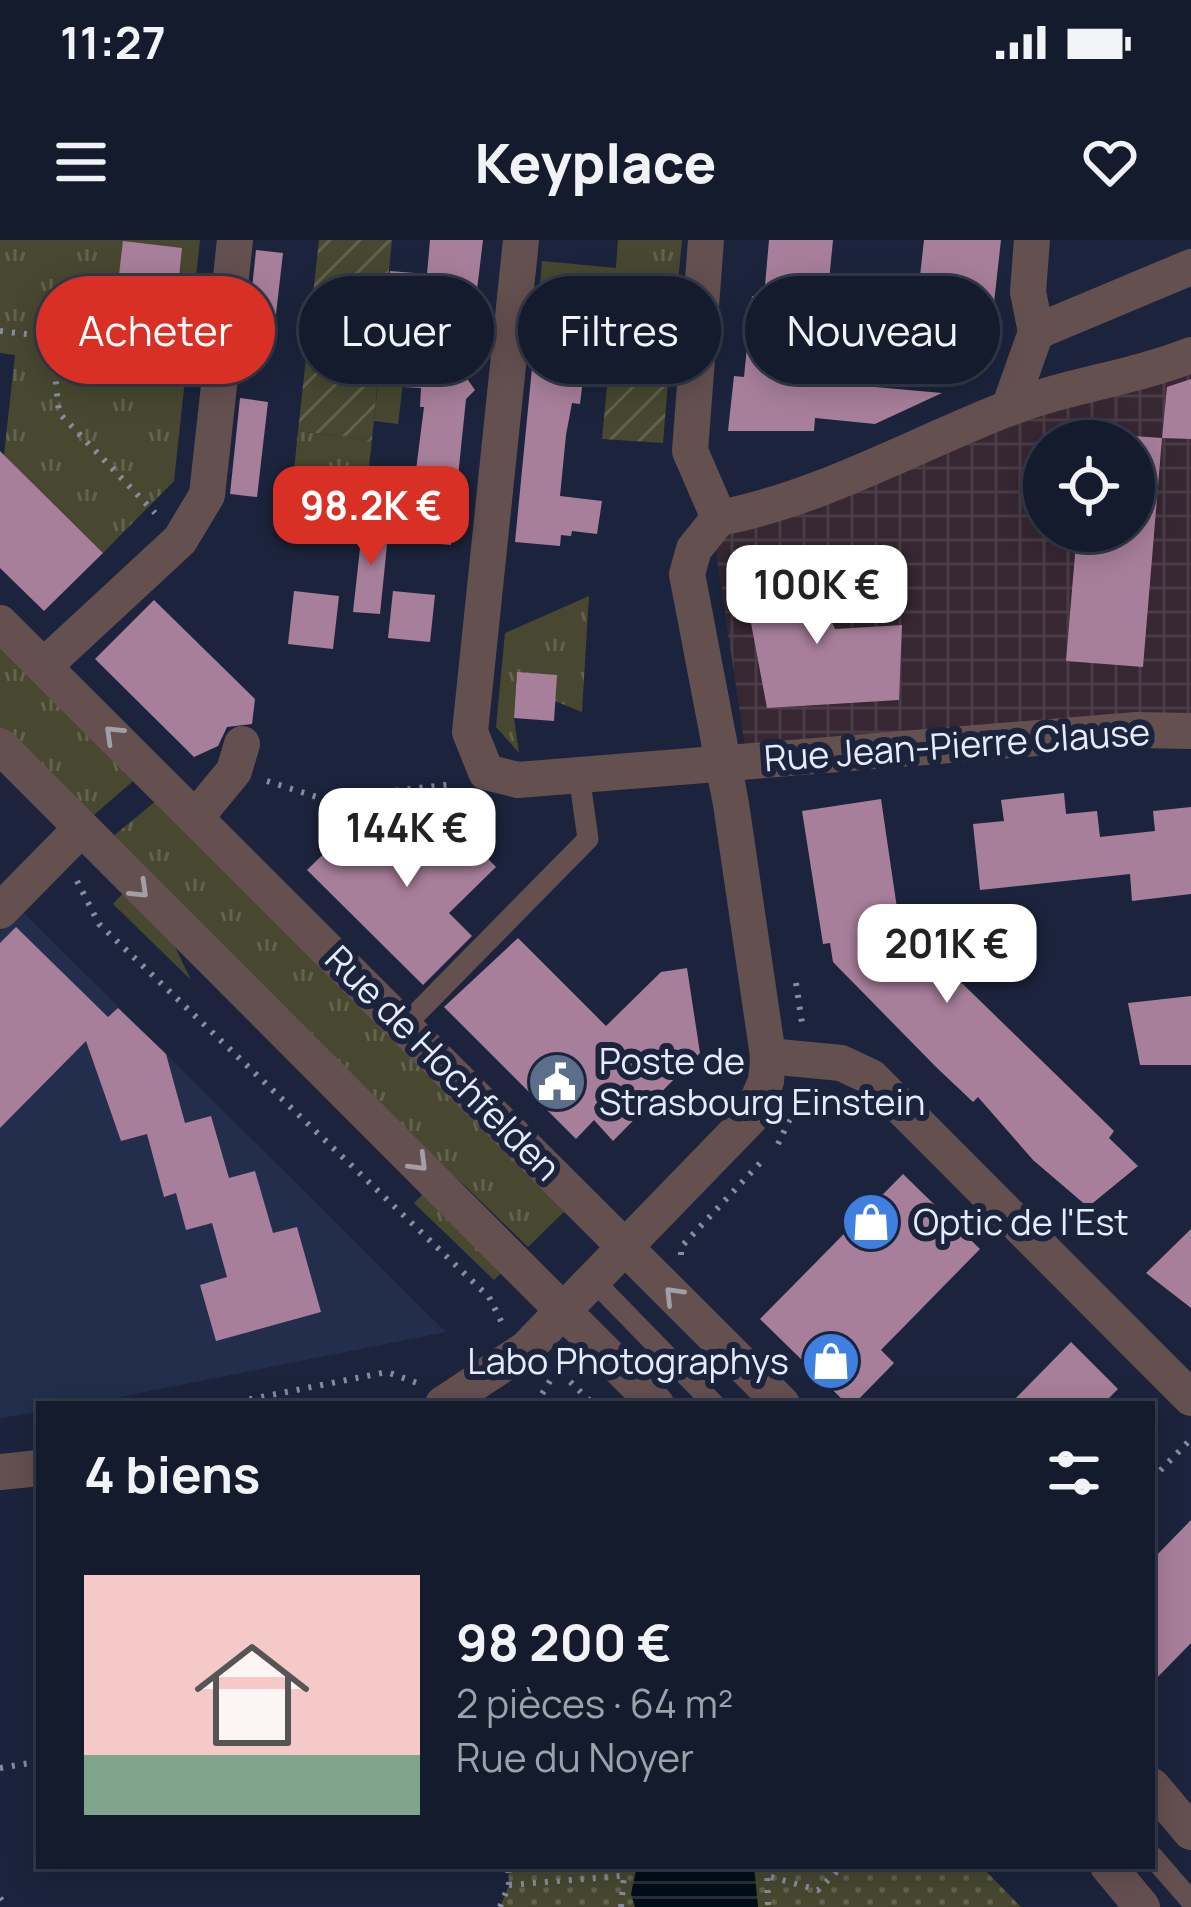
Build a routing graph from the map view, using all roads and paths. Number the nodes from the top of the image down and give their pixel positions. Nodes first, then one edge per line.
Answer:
1 (235, 240) edge
2 (521, 240) edge
3 (706, 240) edge
4 (1032, 240) edge
5 (1191, 268) edge
6 (0, 331) edge
7 (1036, 332) junction
8 (1191, 355) edge
9 (1009, 408) junction
10 (719, 518) junction
11 (180, 540) junction
12 (0, 623) edge
13 (44, 666) junction
14 (1191, 731) edge
15 (0, 746) edge
16 (722, 753) junction
17 (238, 758) joint
18 (579, 776) junction
19 (497, 779) junction
20 (196, 817) junction
21 (72, 838) joint
22 (0, 911) edge
23 (406, 1024) junction
24 (768, 1056) junction
25 (625, 1244) junction
26 (592, 1279) junction
27 (562, 1310) junction
28 (496, 1337) dead end
29 (434, 1395) edge
30 (1191, 1397) edge
31 (241, 1401) edge
32 (538, 1401) edge
33 (590, 1401) edge
34 (653, 1401) edge
35 (711, 1401) edge
36 (779, 1401) edge
37 (1191, 1439) edge
38 (36, 1468) edge
39 (0, 1472) edge
40 (1155, 1476) edge
41 (36, 1762) edge
42 (0, 1770) edge
43 (1155, 1790) edge
44 (1191, 1832) edge
45 (1155, 1859) edge
46 (508, 1869) edge
47 (624, 1869) edge
48 (769, 1869) edge
49 (839, 1869) edge
50 (1110, 1869) edge
51 (620, 1876) junction
52 (509, 1885) junction
53 (0, 1898) edge
54 (1191, 1901) edge
55 (6, 1907) edge
56 (500, 1907) edge
57 (621, 1907) edge
58 (768, 1907) edge
59 (1142, 1907) edge

1 - 11 street
2 - 19 street
3 - 10 street
4 - 7 street
5 - 7 street
6 - 11 path
7 - 9 street
8 - 9 street
9 - 10 street
10 - 16 street
11 - 13 street
12 - 13 street, Rue de Hochfelden
20 -> 13 street, Rue de Hochfelden
14 - 16 street, Rue Jean-Pierre Clause
15 -> 27 street
16 - 18 street, Rue Jean-Pierre Clause
16 - 24 street
17 - 19 path
17 - 20 street
18 - 19 street, Rue Jean-Pierre Clause
18 - 23 lane
20 - 23 street, Rue de Hochfelden
21 - 22 street
21 - 28 path
23 - 25 street, Rue de Hochfelden
24 - 25 street
24 - 30 street
25 - 26 street
36 -> 25 street, Rue de Hochfelden
26 - 27 street
26 - 35 lane
27 - 29 street
27 - 34 street
29 - 31 path
32 - 33 path
37 - 40 path
38 - 39 street
41 - 42 path
43 - 44 street
45 - 54 lane
46 - 52 path
47 - 51 path
48 - 49 path
48 - 58 path
50 - 59 street
51 - 52 path
51 - 57 path
52 - 56 path
53 - 55 path

